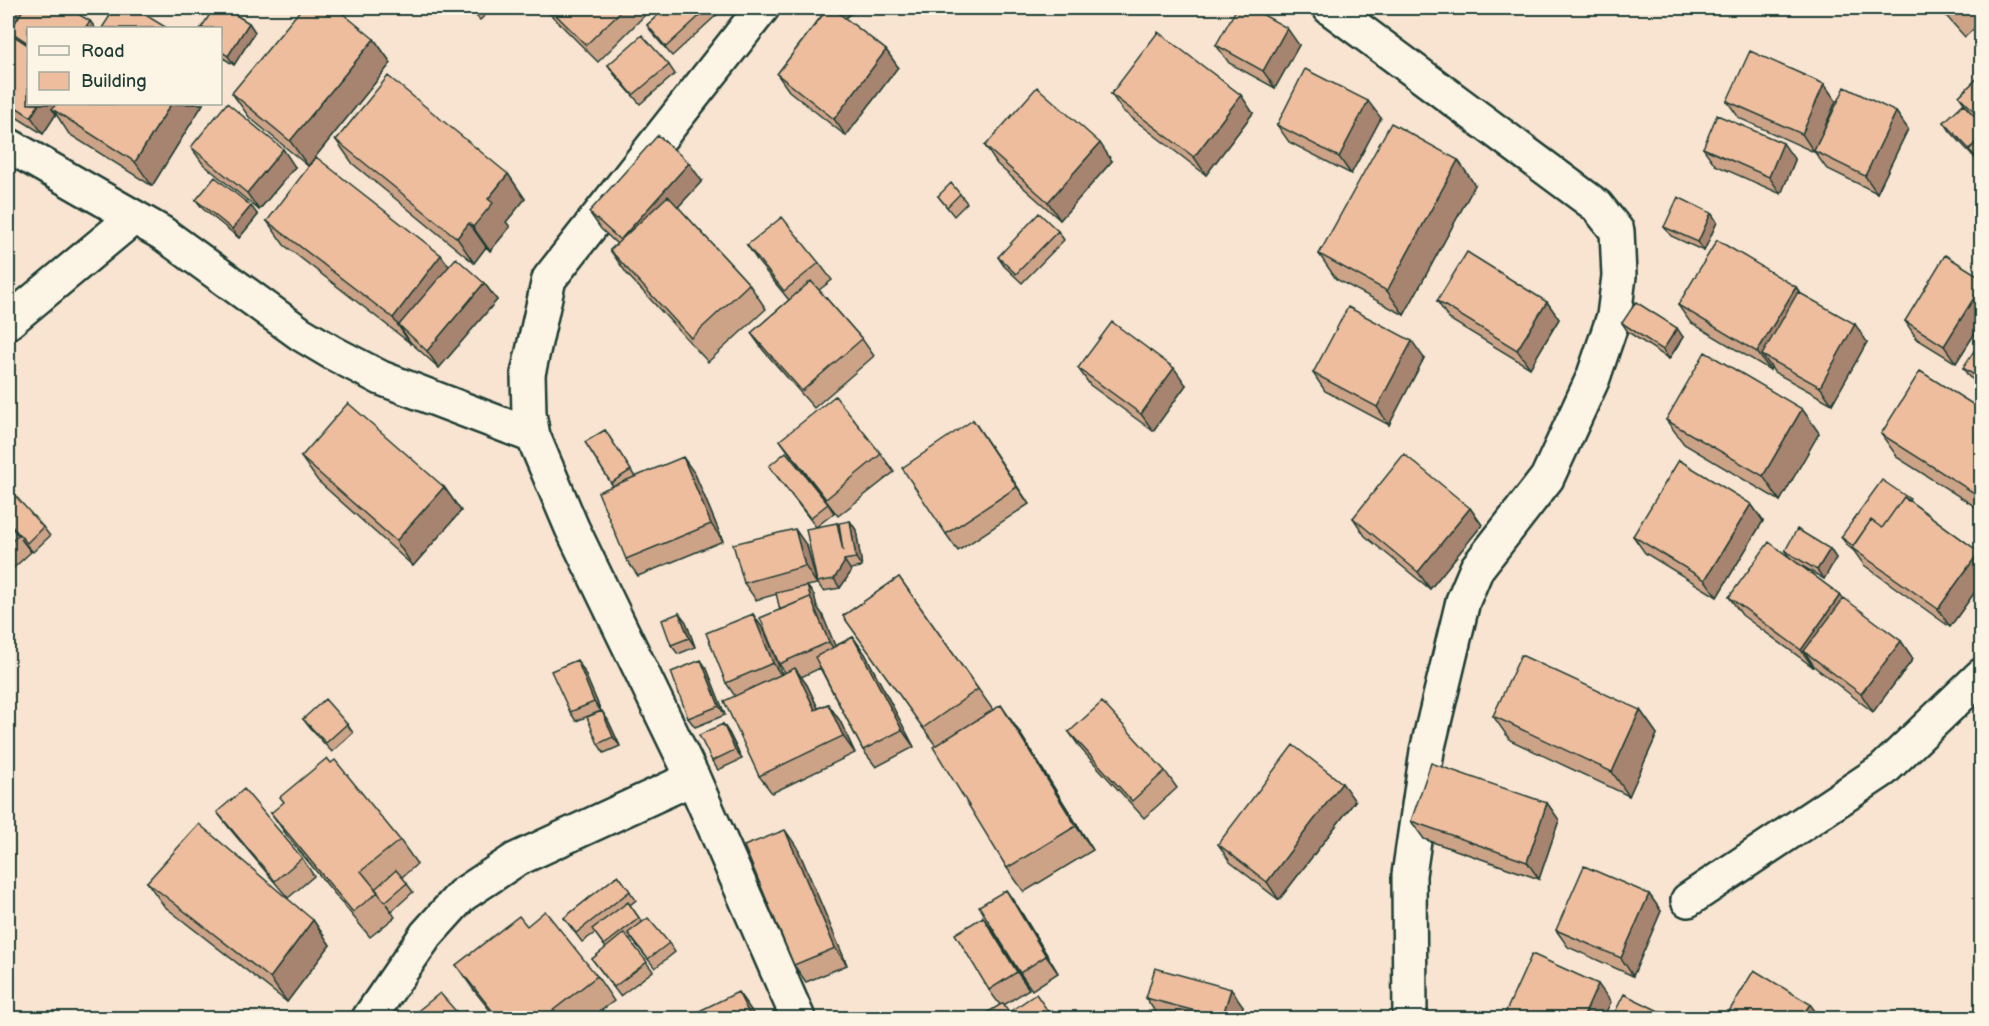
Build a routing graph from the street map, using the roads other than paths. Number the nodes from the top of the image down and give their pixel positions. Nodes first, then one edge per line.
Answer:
1 (762, 8) edge
2 (1330, 8) edge
3 (8, 145) edge
4 (134, 217) junction
5 (8, 322) edge
6 (533, 436) junction
7 (1982, 675) edge
8 (693, 778) junction
9 (1688, 900) dead end
10 (369, 1018) edge
11 (798, 1018) edge
12 (1410, 1018) edge

1 - 6 street
2 - 12 street
3 - 4 street
4 - 5 street
4 - 6 street
6 - 8 street
7 - 9 street
8 - 10 street
8 - 11 street

